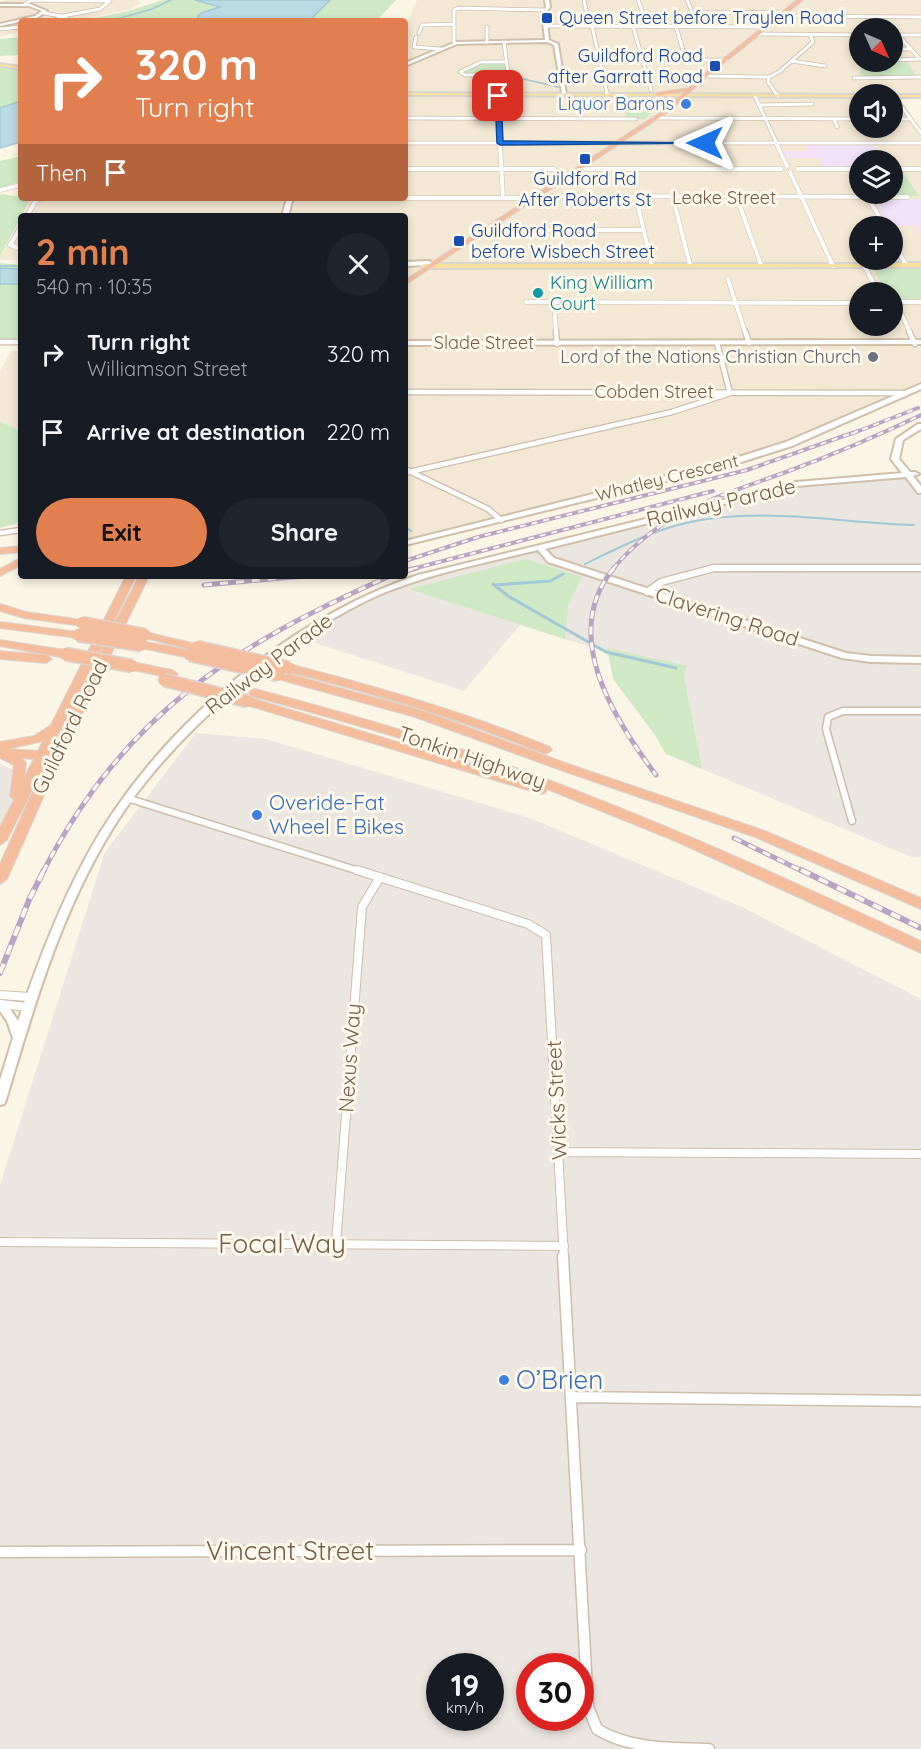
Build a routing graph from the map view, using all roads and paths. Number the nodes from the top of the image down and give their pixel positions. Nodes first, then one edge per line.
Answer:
1 (547, 0) edge
2 (584, 0) edge
3 (638, 0) edge
4 (687, 0) edge
5 (801, 0) edge
6 (1, 5) edge
7 (24, 5) junction
8 (546, 10) junction
9 (44, 13) junction
10 (692, 13) junction
11 (779, 14) junction
12 (63, 16) junction
13 (921, 16) edge
14 (32, 18) edge
15 (62, 18) edge
16 (18, 22) edge
17 (454, 24) junction
18 (0, 26) edge
19 (546, 26) junction
20 (591, 26) junction
21 (633, 26) junction
22 (648, 26) junction
23 (698, 26) junction
24 (18, 27) edge
25 (487, 27) dead end
26 (676, 27) junction
27 (768, 27) junction
28 (419, 33) dead end
29 (759, 34) junction
30 (810, 35) junction
31 (849, 35) edge
32 (903, 35) edge
33 (921, 35) edge
34 (416, 37) dead end
35 (546, 40) junction
36 (903, 41) edge
37 (455, 42) junction
38 (487, 42) junction
39 (504, 42) junction
40 (441, 49) junction
41 (903, 49) edge
42 (910, 49) junction
43 (920, 58) edge
44 (903, 59) edge
45 (641, 60) junction
46 (686, 60) junction
47 (728, 60) junction
48 (0, 61) edge
49 (792, 61) junction
50 (506, 62) junction
51 (18, 63) edge
52 (408, 64) edge
53 (0, 65) edge
54 (825, 66) dead end
55 (18, 68) edge
56 (502, 75) junction
57 (707, 76) junction
58 (769, 77) junction
59 (921, 77) edge
60 (854, 78) dead end
61 (504, 85) dead end
62 (564, 93) junction
63 (607, 93) junction
64 (654, 93) junction
65 (408, 94) edge
66 (498, 94) junction
67 (547, 94) junction
68 (617, 94) junction
69 (684, 94) junction
70 (755, 96) junction
71 (778, 96) junction
72 (849, 96) edge
73 (903, 96) edge
74 (921, 96) edge
75 (669, 104) junction
76 (812, 104) dead end
77 (760, 105) junction
78 (903, 110) edge
79 (661, 113) junction
80 (408, 118) edge
81 (636, 118) dead end
82 (653, 118) junction
83 (766, 118) junction
84 (499, 119) junction
85 (834, 119) junction
86 (849, 119) edge
87 (903, 119) edge
88 (910, 119) junction
89 (837, 127) dead end
90 (921, 133) edge
91 (408, 143) edge
92 (500, 143) junction
93 (616, 143) junction
94 (776, 143) junction
95 (921, 143) edge
96 (787, 166) junction
97 (554, 168) dead end
98 (408, 169) edge
99 (501, 169) junction
100 (579, 169) junction
101 (781, 169) junction
102 (796, 169) junction
103 (849, 169) edge
104 (903, 169) edge
105 (921, 169) edge
106 (790, 172) junction
107 (18, 186) edge
108 (0, 190) edge
109 (540, 196) junction
110 (903, 197) edge
111 (908, 197) dead end
112 (408, 198) edge
113 (503, 198) junction
114 (522, 198) dead end
115 (636, 198) junction
116 (673, 198) junction
117 (737, 198) junction
118 (802, 198) junction
119 (849, 198) edge
120 (39, 201) edge
121 (29, 213) edge
122 (511, 230) dead end
123 (644, 230) junction
124 (18, 232) edge
125 (470, 240) junction
126 (18, 248) edge
127 (452, 254) junction
128 (903, 260) edge
129 (457, 263) junction
130 (408, 265) edge
131 (431, 265) junction
132 (468, 265) junction
133 (652, 265) junction
134 (690, 265) junction
135 (762, 265) junction
136 (833, 265) junction
137 (849, 265) edge
138 (906, 265) joint
139 (921, 265) edge
140 (408, 276) edge
141 (728, 279) dead end
142 (408, 281) edge
143 (526, 302) dead end
144 (903, 302) edge
145 (734, 303) junction
146 (849, 303) edge
147 (921, 303) edge
148 (554, 304) junction
149 (903, 317) edge
150 (0, 342) edge
151 (18, 342) edge
152 (408, 343) edge
153 (749, 343) junction
154 (918, 343) edge
155 (557, 344) junction
156 (717, 344) junction
157 (921, 386) edge
158 (408, 392) edge
159 (730, 393) junction
160 (903, 393) junction
161 (921, 426) edge
162 (408, 471) edge
163 (408, 471) edge
164 (916, 478) edge
165 (921, 490) edge
166 (501, 520) junction
167 (18, 530) edge
168 (0, 533) edge
169 (408, 542) edge
170 (540, 548) junction
171 (18, 549) edge
172 (0, 551) edge
173 (18, 563) edge
174 (921, 568) edge
175 (0, 573) edge
176 (127, 579) edge
177 (142, 579) edge
178 (647, 592) junction
179 (0, 607) edge
180 (0, 620) edge
181 (0, 625) edge
182 (28, 628) junction
183 (143, 640) junction
184 (0, 643) edge
185 (194, 651) junction
186 (0, 655) edge
187 (64, 658) junction
188 (921, 660) edge
189 (921, 711) edge
190 (56, 727) junction
191 (0, 747) edge
192 (0, 753) edge
193 (50, 753) junction
194 (127, 798) junction
195 (664, 801) junction
196 (14, 810) junction
197 (852, 821) dead end
198 (0, 840) edge
199 (380, 877) junction
200 (0, 879) edge
201 (921, 904) edge
202 (921, 947) edge
203 (0, 995) edge
204 (28, 1002) junction
205 (0, 1004) edge
206 (18, 1038) junction
207 (0, 1100) edge
208 (560, 1152) junction
209 (921, 1154) edge
210 (0, 1242) edge
211 (336, 1244) junction
212 (564, 1246) junction
213 (573, 1397) junction
214 (921, 1401) edge
215 (580, 1550) junction
216 (0, 1552) edge
217 (709, 1749) edge

1 - 8 street
2 - 20 street
3 - 22 street
4 - 10 street
5 - 11 highway
6 - 7 street
7 - 9 street
7 - 12 street
8 - 17 street
8 - 19 street
9 - 12 street
9 - 14 street
10 - 11 street
10 - 23 street
11 - 13 street
11 - 27 highway
12 - 15 street
16 - 18 street
17 - 28 street
17 - 37 street
18 - 24 street
19 - 20 street
19 - 35 street
20 - 21 street
20 - 63 street
21 - 22 street
21 - 45 street
22 - 26 street
23 - 26 street
23 - 27 street
25 - 38 street
26 - 46 street
27 - 29 highway
29 - 30 street
29 - 47 highway
30 - 31 street
30 - 49 street
32 - 33 street
34 - 40 street
35 - 39 street
35 - 62 street
36 - 42 street
37 - 38 street
37 - 40 street
38 - 39 street
39 - 50 street
40 - 52 street
41 - 42 street
42 - 43 street
43 - 44 street
45 - 46 street
45 - 64 street
46 - 47 street
47 - 57 highway
48 - 51 main road
49 - 54 street
49 - 58 street
50 - 56 street
50 - 56 street
53 - 55 main road
56 - 61 street
57 - 58 street
57 - 69 highway
58 - 71 street
59 - 60 street
62 - 63 main road
62 - 67 main road
63 - 68 main road
64 - 68 main road
64 - 69 highway
64 - 69 main road
64 - 75 highway
65 - 66 main road
66 - 67 main road
66 - 84 street
67 - 68 main road
69 - 70 main road
69 - 75 highway
69 - 79 highway
70 - 71 main road
70 - 77 street
71 - 72 main road
73 - 74 main road
75 - 79 highway
76 - 77 street
77 - 83 street
78 - 88 street
79 - 82 highway
80 - 84 street
81 - 84 street
82 - 83 street
82 - 93 highway
83 - 85 street
83 - 94 street
84 - 92 street
85 - 86 street
85 - 89 street
87 - 88 street
88 - 90 street
91 - 92 street
92 - 93 street
92 - 99 street
93 - 94 street
93 - 100 highway
94 - 95 street
94 - 96 street
96 - 101 street
96 - 102 street
97 - 99 street
98 - 99 street
99 - 113 street
100 - 101 street
100 - 109 highway
101 - 106 street
102 - 103 street
102 - 106 street
104 - 105 street
106 - 118 street
107 - 108 street
109 - 115 street, Leake Street
109 - 125 highway
110 - 111 street, Leake Street
112 - 113 street
113 - 114 street
115 - 116 street, Leake Street
115 - 123 street
116 - 117 street, Leake Street
116 - 134 street
117 - 118 street, Leake Street
117 - 135 street
118 - 119 street, Leake Street
118 - 136 street
120 - 121 street
122 - 123 street
123 - 133 street
124 - 126 street
125 - 127 highway
125 - 131 highway
127 - 129 main road
127 - 131 highway
128 - 138 street
129 - 131 main road
129 - 132 main road
130 - 131 street
131 - 132 main road
131 - 140 highway
131 - 142 highway
132 - 133 main road
133 - 134 main road
134 - 135 main road
135 - 136 main road
136 - 137 main road
138 - 139 main road
141 - 145 street
143 - 148 street
144 - 147 street
145 - 146 street
145 - 148 street
145 - 153 street
148 - 155 street
149 - 154 street
150 - 151 street
152 - 155 street, Slade Street
153 - 154 street, Slade Street
153 - 156 street, Slade Street
155 - 156 street, Slade Street
156 - 159 street
157 - 160 street, Whatley Crescent
158 - 159 street, Cobden Street
159 - 160 street, Cobden Street
159 - 162 street
160 - 166 street, Whatley Crescent
161 - 164 street
163 - 166 street
164 - 165 street
164 - 170 street, Railway Parade
166 - 169 street, Whatley Crescent
167 - 168 street
170 - 178 street, Clavering Road
170 - 194 street, Railway Parade
171 - 172 highway
173 - 175 highway
174 - 178 street
176 - 190 highway, Guildford Road
177 - 193 highway, Guildford Road
178 - 188 street, Clavering Road
179 - 183 highway, bridge
180 - 182 highway, Tonkin Highway
181 - 182 highway, Tonkin Highway
182 - 183 highway, Tonkin Highway, bridge
183 - 185 highway, Tonkin Highway
184 - 187 highway
185 - 195 highway, Tonkin Highway, bridge
185 - 195 highway, bridge
186 - 187 highway
187 - 202 highway, Tonkin Highway, bridge
189 - 197 street
190 - 191 highway
190 - 193 highway, Guildford Road
191 - 193 highway
192 - 193 highway
192 - 196 highway
193 - 196 highway, Guildford Road
193 - 200 highway, Guildford Road
194 - 199 street, Wicks Street
194 - 204 street, Railway Parade
195 - 201 highway, Tonkin Highway
196 - 198 highway, Guildford Road
199 - 208 street, Wicks Street
199 - 211 street, Nexus Way
203 - 204 street
204 - 205 street
204 - 206 street, Railway Parade
205 - 206 street
206 - 207 street, Railway Parade
208 - 209 street
208 - 212 street, Wicks Street
210 - 211 street, Focal Way
211 - 212 street, Focal Way
212 - 213 street, Wicks Street
213 - 214 street
213 - 215 street, Wicks Street
215 - 216 street, Vincent Street
215 - 217 street, Wicks Street

